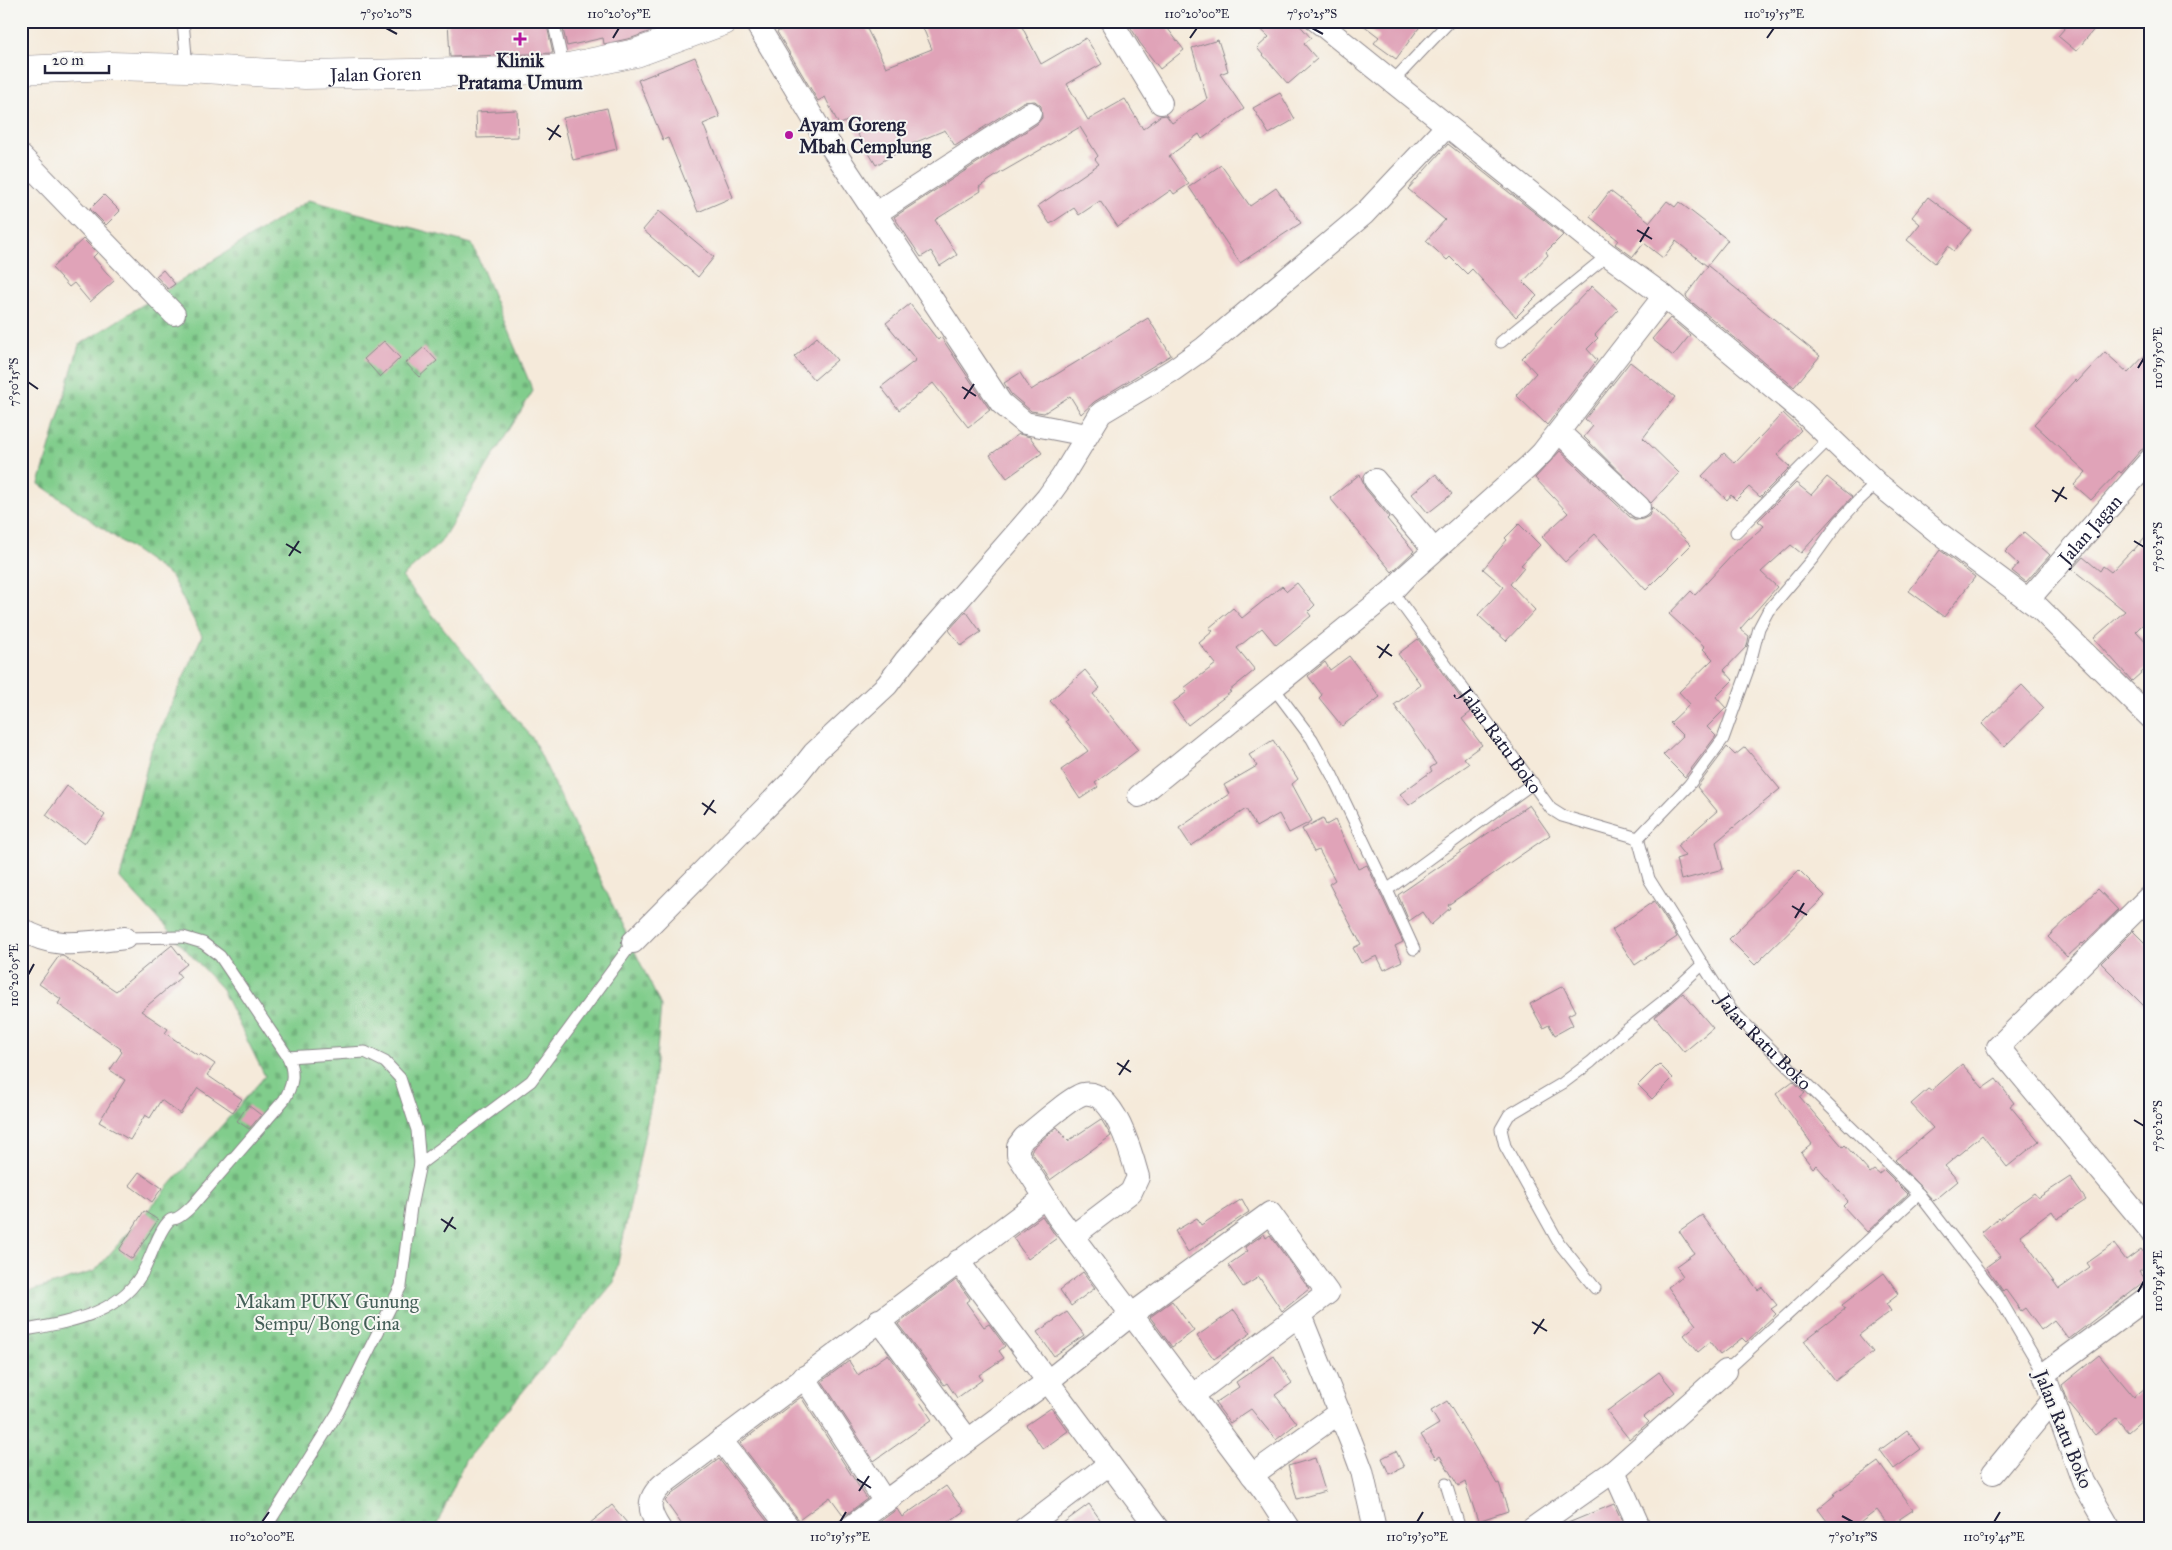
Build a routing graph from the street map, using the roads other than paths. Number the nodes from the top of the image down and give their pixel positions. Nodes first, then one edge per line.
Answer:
1 (183, 21) edge
2 (553, 21) edge
3 (724, 21) edge
4 (755, 21) edge
5 (1111, 21) edge
6 (1317, 21) edge
7 (1450, 21) edge
8 (187, 68) junction
9 (564, 68) junction
10 (21, 70) edge
11 (1392, 82) junction
12 (1161, 103) dead end
13 (1030, 113) dead end
14 (1447, 126) junction
15 (21, 156) edge
16 (875, 214) junction
17 (1608, 255) junction
18 (1664, 296) junction
19 (174, 314) dead end
20 (1501, 342) dead end
21 (1559, 432) junction
22 (1087, 435) junction
23 (1830, 438) junction
24 (2151, 460) edge
25 (1375, 480) dead end
26 (1878, 483) junction
27 (1639, 507) dead end
28 (1736, 532) dead end
29 (1434, 550) junction
30 (1392, 591) junction
31 (2028, 600) junction
32 (1273, 687) junction
33 (2151, 718) edge
34 (1533, 783) junction
35 (1139, 796) dead end
36 (1638, 838) junction
37 (1386, 890) junction
38 (2151, 894) edge
39 (21, 929) edge
40 (125, 938) joint
41 (633, 942) joint
42 (1414, 949) dead end
43 (1703, 964) junction
44 (288, 1057) junction
45 (420, 1164) junction
46 (1919, 1194) junction
47 (1044, 1198) junction
48 (2151, 1231) edge
49 (1073, 1236) junction
50 (958, 1261) junction
51 (1595, 1288) dead end
52 (2151, 1294) edge
53 (1300, 1314) junction
54 (1131, 1315) junction
55 (879, 1320) junction
56 (21, 1331) edge
57 (1726, 1371) joint
58 (2044, 1374) junction
59 (804, 1377) junction
60 (1048, 1381) junction
61 (1192, 1396) junction
62 (2054, 1400) junction
63 (1340, 1412) junction
64 (721, 1440) junction
65 (968, 1440) junction
66 (1109, 1464) junction
67 (1614, 1471) junction
68 (1993, 1472) dead end
69 (1252, 1475) junction
70 (1446, 1484) dead end
71 (885, 1502) junction
72 (1533, 1528) edge
73 (265, 1529) edge
74 (660, 1529) edge
75 (790, 1529) edge
76 (848, 1529) edge
77 (1024, 1529) edge
78 (1158, 1529) edge
79 (1289, 1529) edge
80 (1376, 1529) edge
81 (1460, 1529) edge
82 (1640, 1529) edge
83 (2110, 1529) edge

1 - 8 lane
2 - 9 lane
3 - 9 street, Jalan Goren
4 - 16 street
5 - 12 street
6 - 11 street
7 - 11 lane
8 - 9 street, Jalan Goren
8 - 10 street, Jalan Goren
11 - 14 street
13 - 16 street
14 - 17 street
14 - 22 street
15 - 19 street
16 - 22 street
17 - 18 street
17 - 20 lane
18 - 21 street
18 - 23 street
21 - 27 street
21 - 29 street
22 - 41 street
23 - 26 street
23 - 28 lane
24 - 31 street, Jalan Jagan
25 - 29 street
26 - 31 street
26 - 36 lane
29 - 30 street
30 - 32 street
30 - 34 lane, Jalan Ratu Boko
31 - 33 street
32 - 35 street
32 - 37 lane
34 - 36 lane, Jalan Ratu Boko
34 - 37 lane
36 - 43 lane, Jalan Ratu Boko
37 - 42 lane
38 - 48 street
39 - 40 street
40 - 44 lane
41 - 45 lane
43 - 46 lane, Jalan Ratu Boko
43 - 51 lane
44 - 45 lane
44 - 56 lane
45 - 73 lane
46 - 57 lane
46 - 58 lane, Jalan Ratu Boko
47 - 49 street
47 - 49 street
47 - 50 street
49 - 54 street
50 - 55 street
50 - 60 street
52 - 58 street
53 - 54 street
53 - 61 street
53 - 63 street
54 - 60 street
54 - 61 street
55 - 59 street
55 - 65 street
57 - 67 street
58 - 62 street, Jalan Ratu Boko
59 - 64 street
59 - 71 street
60 - 65 street
60 - 66 street
61 - 69 street
62 - 68 street
62 - 83 street, Jalan Ratu Boko
63 - 69 street
63 - 80 street
64 - 74 street
64 - 75 street
65 - 71 street
66 - 77 street
66 - 78 street
67 - 72 street
67 - 82 street
69 - 79 street
70 - 81 lane
71 - 76 street

